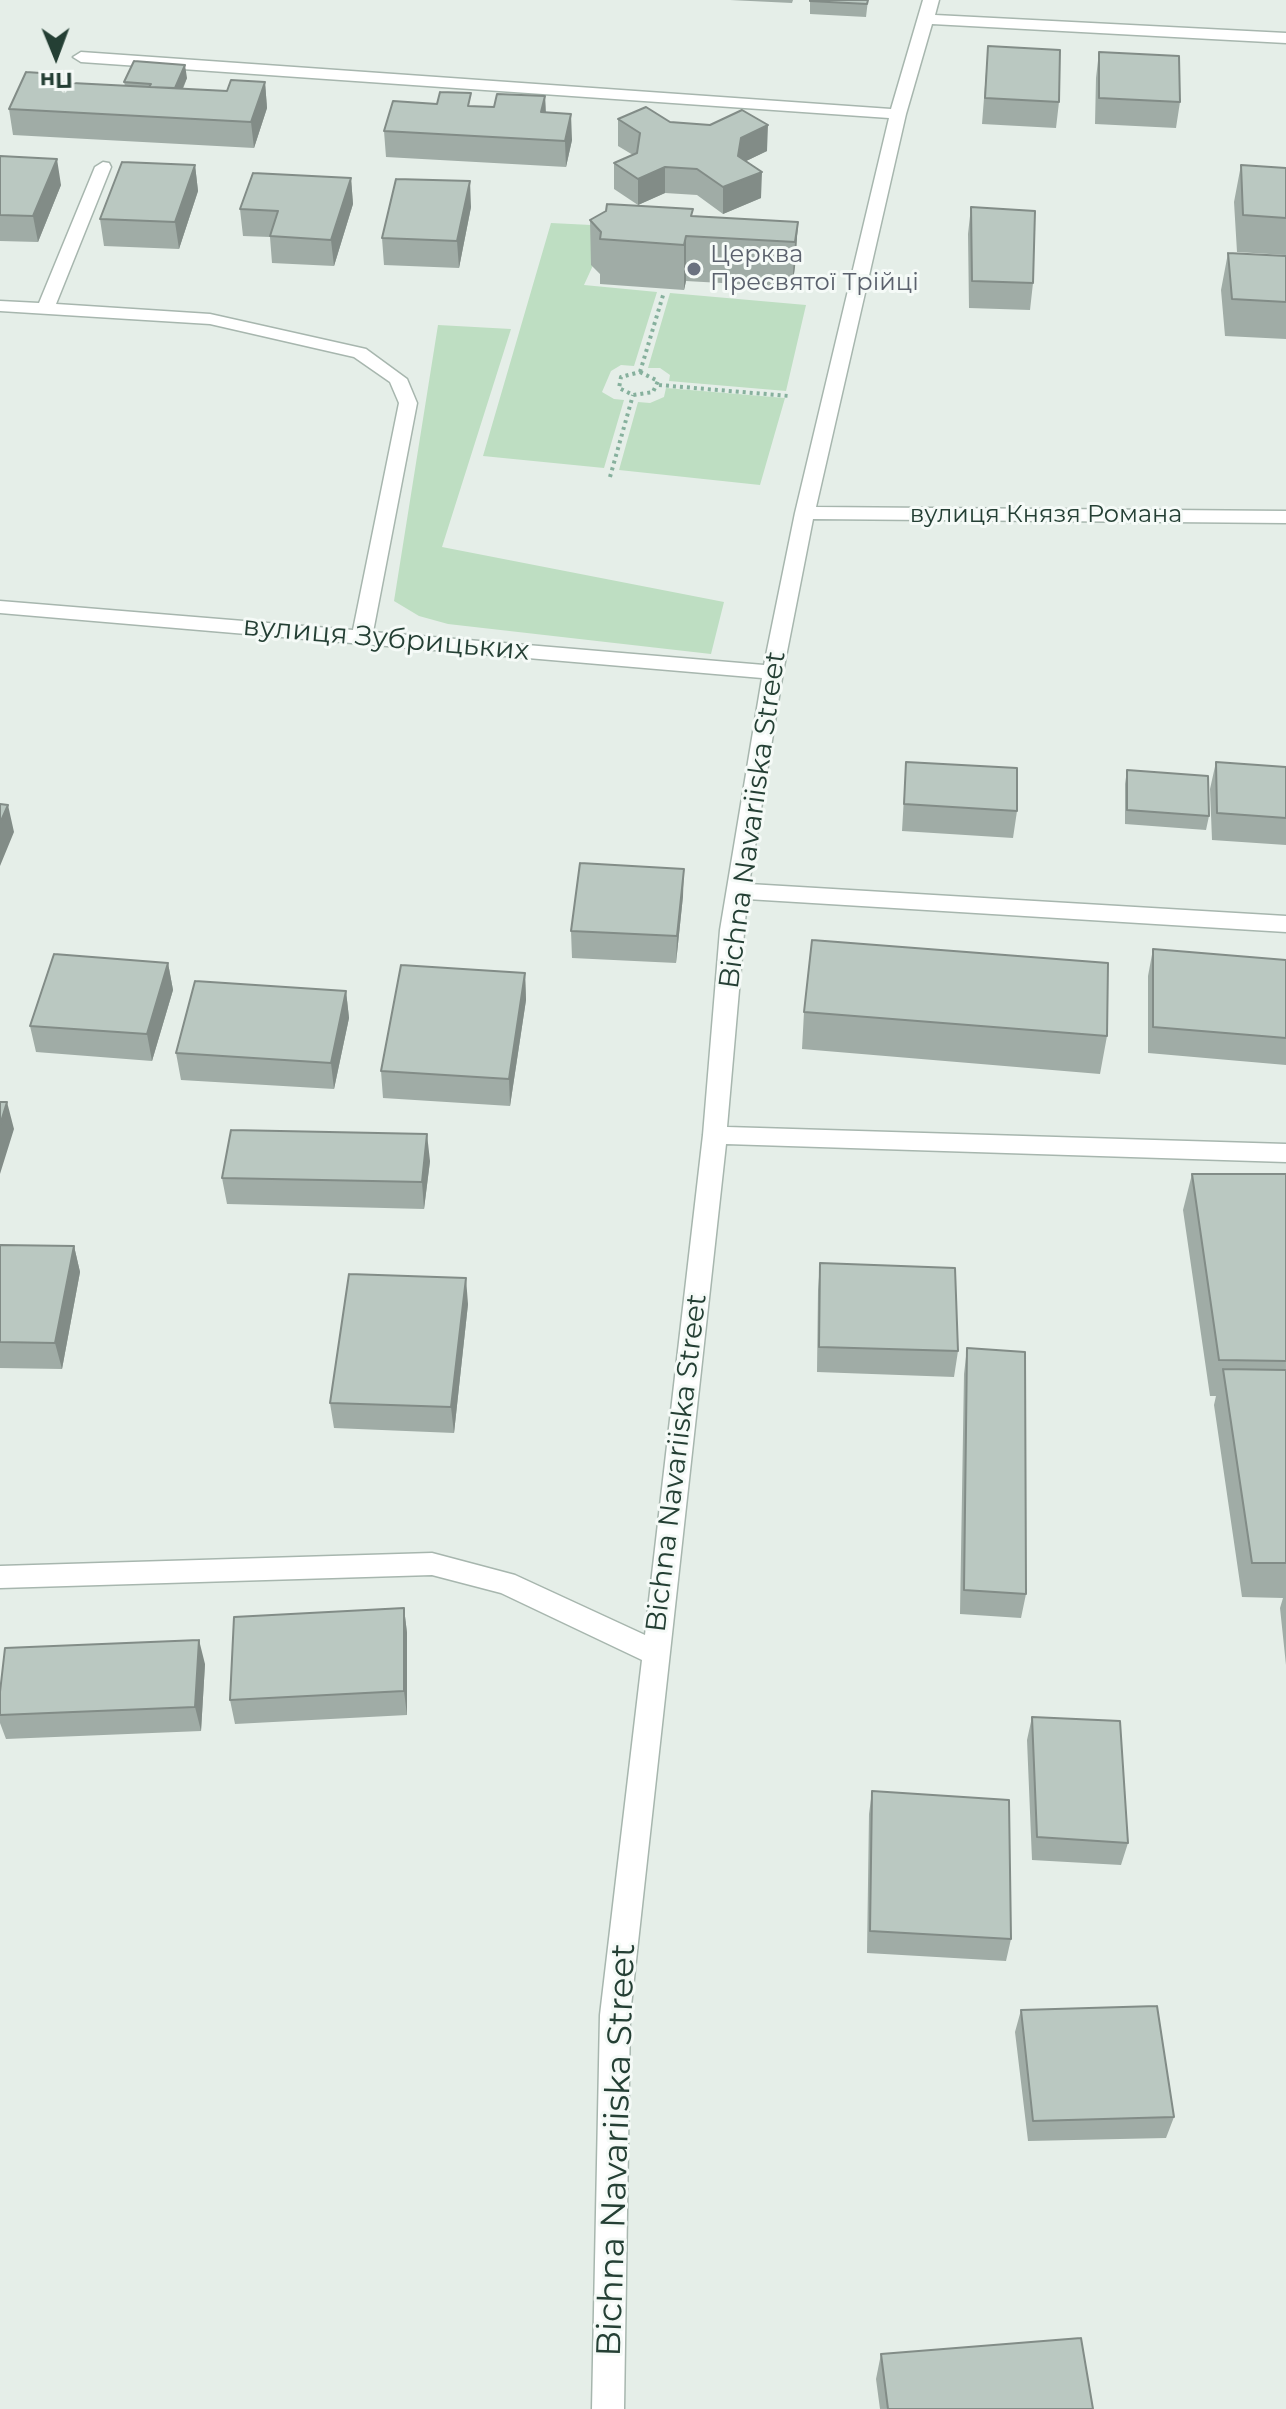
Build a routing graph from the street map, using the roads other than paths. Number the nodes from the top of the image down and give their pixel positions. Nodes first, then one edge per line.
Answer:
1 (929, 9) edge
2 (1286, 38) edge
3 (81, 57) dead end
4 (898, 114) junction
5 (103, 167) dead end
6 (0, 306) edge
7 (45, 309) junction
8 (805, 513) junction
9 (1286, 517) edge
10 (0, 607) edge
11 (362, 637) junction
12 (773, 672) junction
13 (738, 891) junction
14 (1286, 924) edge
15 (715, 1135) junction
16 (1286, 1153) edge
17 (0, 1577) edge
18 (655, 1653) junction
19 (608, 2409) edge

1 - 2 street
1 - 4 street, Bichna Navariiska Street
3 - 4 street
4 - 8 street, Bichna Navariiska Street
5 - 7 street
6 - 7 street
7 - 11 street
8 - 9 street, вулиця Князя Романа
8 - 12 street, Bichna Navariiska Street
10 - 11 street, вулиця Зубрицьких
11 - 12 street, вулиця Зубрицьких
12 - 13 street, Bichna Navariiska Street
13 - 14 street
13 - 15 street, Bichna Navariiska Street
15 - 16 street
15 - 18 street, Bichna Navariiska Street
17 - 18 street, Bichna Navariiska Street
18 - 19 street, Bichna Navariiska Street

